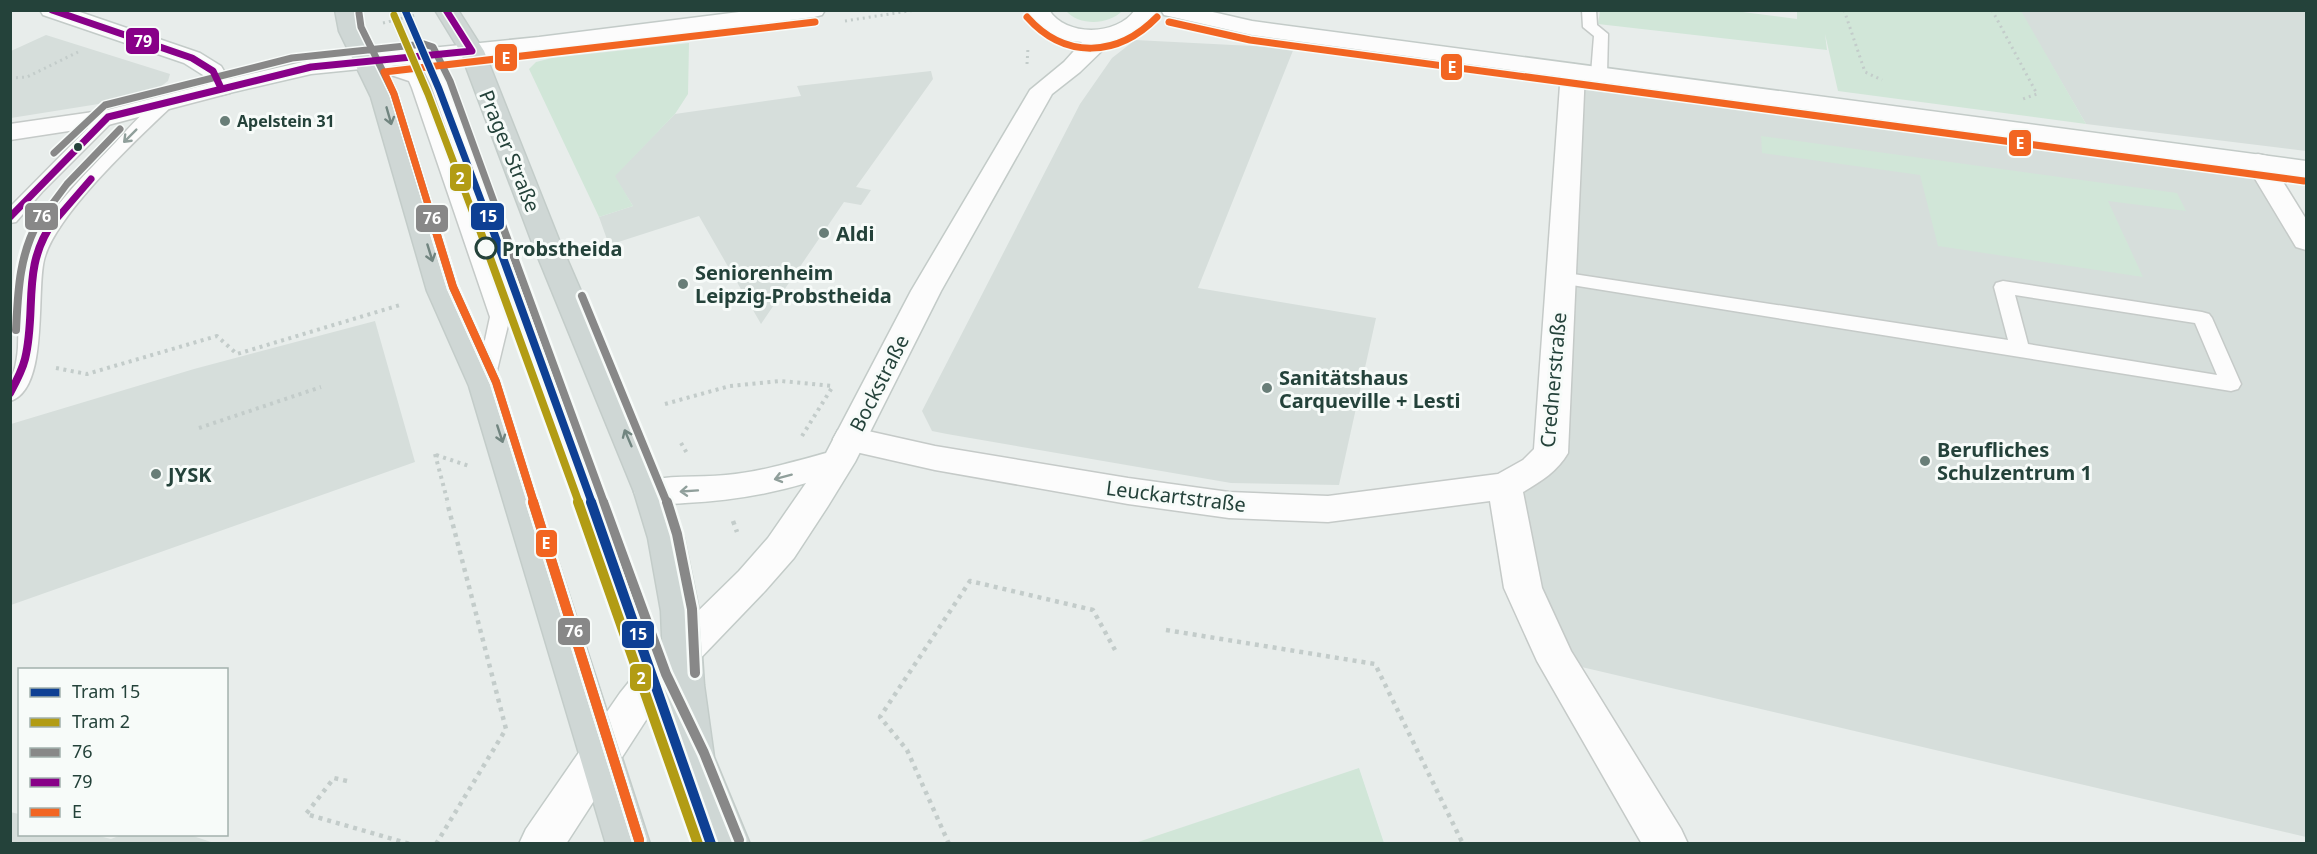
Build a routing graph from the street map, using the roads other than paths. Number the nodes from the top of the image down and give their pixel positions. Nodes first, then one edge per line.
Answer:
1 (51, 10) edge
2 (346, 10) edge
3 (446, 10) edge
4 (814, 10) edge
5 (1037, 10) edge
6 (1172, 10) edge
7 (1589, 10) edge
8 (1140, 18) edge
9 (1252, 28) junction
10 (1056, 30) junction
11 (1105, 35) junction
12 (472, 51) junction
13 (425, 56) junction
14 (366, 62) junction
15 (1586, 72) junction
16 (221, 88) junction
17 (1042, 90) junction
18 (167, 102) junction
19 (108, 117) junction
20 (10, 132) edge
21 (2259, 162) junction
22 (2307, 169) edge
23 (10, 218) edge
24 (2307, 241) edge
25 (1560, 278) junction
26 (2020, 349) junction
27 (485, 386) junction
28 (10, 394) edge
29 (844, 451) junction
30 (1505, 486) junction
31 (651, 492) junction
32 (683, 651) junction
33 (655, 679) junction
34 (602, 753) junction
35 (693, 757) junction
36 (541, 843) edge
37 (628, 843) edge
38 (728, 843) edge
39 (1666, 843) edge

1 - 16 street
2 - 14 main road
3 - 12 main road, Prager Straße
4 - 12 street
5 - 10 street
6 - 9 street
7 - 15 lane
8 - 9 street
8 - 11 street
9 - 15 street
10 - 11 street
10 - 17 street, Bockstraße
11 - 17 street, Bockstraße
12 - 13 street
31 -> 12 main road, Prager Straße
13 - 14 street
13 - 33 lane
14 - 16 street
14 -> 27 main road
14 - 27 lane
15 - 21 street
15 - 25 street, Crednerstraße
16 - 18 street
17 - 29 street, Bockstraße
18 - 19 street
18 -> 28 lane
19 - 20 street
19 - 23 lane
21 - 22 street
21 - 24 street
25 - 26 lane
25 - 30 street, Crednerstraße
26 - 26 lane
27 -> 34 main road
29 - 30 street, Leuckartstraße
29 -> 31 street
29 - 32 street, Bockstraße
30 - 39 street
31 - 32 main road, Prager Straße
32 - 33 street, Bockstraße
32 - 35 main road, Prager Straße
33 - 34 street, Bockstraße
33 - 35 lane
34 - 36 street, Bockstraße
34 - 37 main road
35 - 38 main road, Prager Straße

